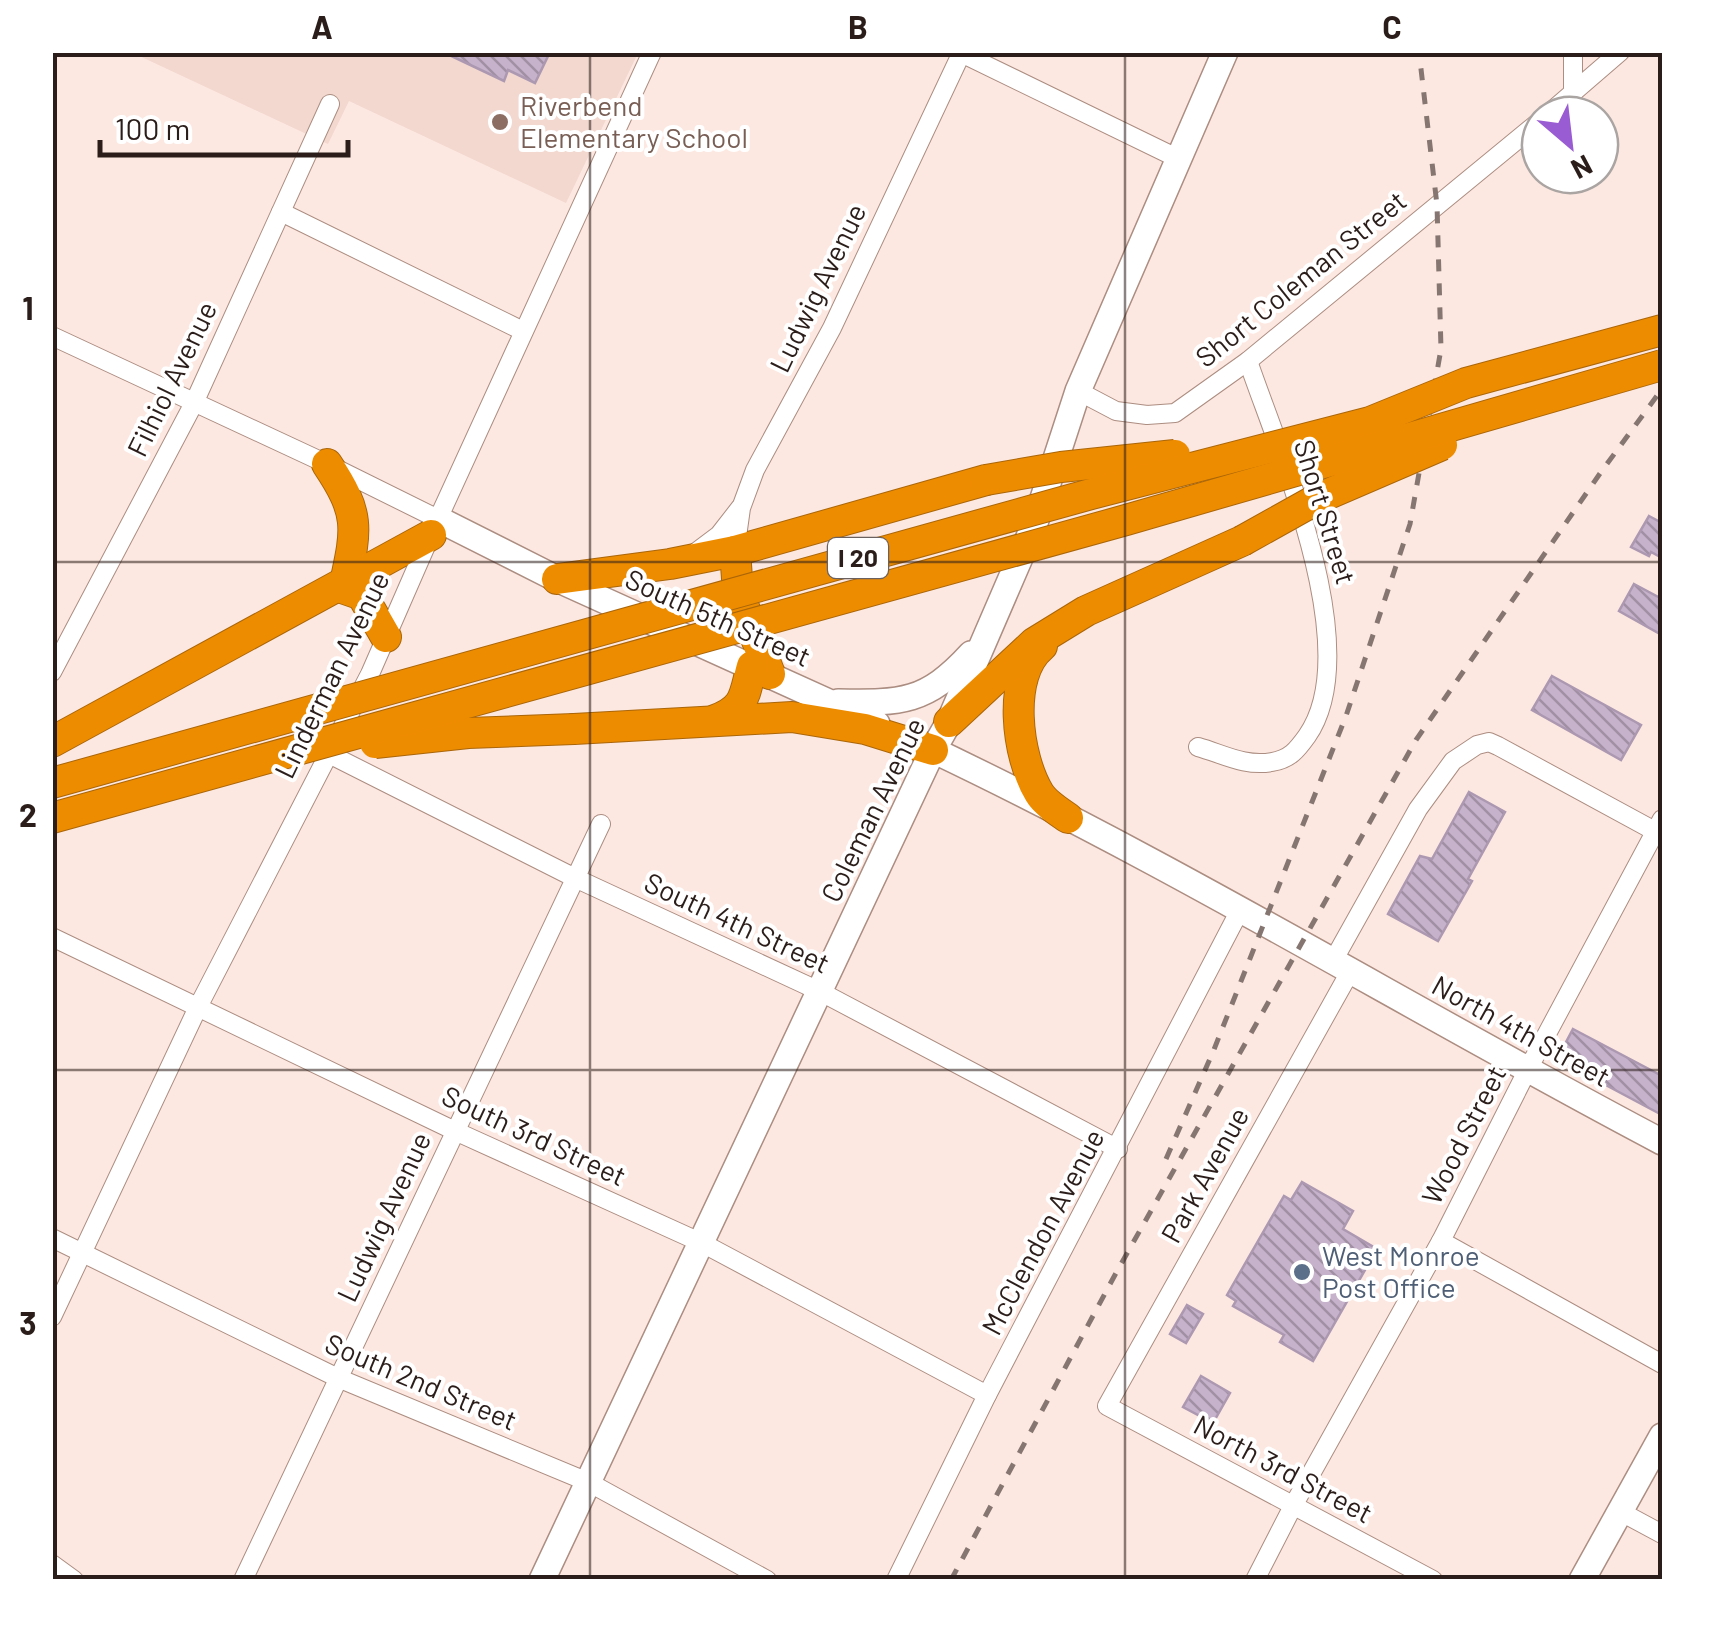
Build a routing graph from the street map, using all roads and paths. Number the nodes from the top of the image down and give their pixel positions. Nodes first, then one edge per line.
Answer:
1 (652, 52) edge
2 (1225, 52) edge
3 (1573, 52) edge
4 (1620, 52) edge
5 (962, 53) edge
6 (1572, 94) joint
7 (330, 104) dead end
8 (1520, 137) edge
9 (1179, 158) junction
10 (281, 212) junction
11 (1662, 330) edge
12 (523, 331) junction
13 (52, 336) edge
14 (1248, 361) junction
15 (1662, 365) edge
16 (1078, 391) junction
17 (1567, 392) junction
18 (194, 403) junction
19 (1370, 422) junction
20 (328, 464) junction
21 (741, 508) junction
22 (435, 527) junction
23 (735, 550) junction
24 (684, 560) junction
25 (558, 580) junction
26 (342, 585) junction
27 (1086, 611) junction
28 (61, 635) edge
29 (386, 637) junction
30 (985, 639) junction
31 (761, 670) junction
32 (52, 672) edge
33 (830, 702) junction
34 (712, 721) junction
35 (949, 722) junction
36 (52, 742) edge
37 (1198, 746) dead end
38 (932, 750) junction
39 (329, 754) junction
40 (229, 768) junction
41 (52, 783) edge
42 (52, 818) edge
43 (1068, 818) junction
44 (601, 824) dead end
45 (1660, 828) edge
46 (576, 878) junction
47 (1240, 910) junction
48 (52, 936) edge
49 (1342, 965) junction
50 (820, 991) junction
51 (199, 1006) junction
52 (1527, 1071) junction
53 (455, 1132) junction
54 (1662, 1142) edge
55 (1118, 1149) junction
56 (52, 1238) edge
57 (1441, 1240) junction
58 (702, 1243) junction
59 (82, 1253) junction
60 (52, 1316) edge
61 (1662, 1364) edge
62 (338, 1378) junction
63 (988, 1395) junction
64 (1107, 1406) joint
65 (1662, 1436) edge
66 (588, 1482) junction
67 (1293, 1506) junction
68 (1621, 1512) junction
69 (1662, 1534) edge
70 (52, 1564) edge
71 (74, 1580) edge
72 (243, 1580) edge
73 (542, 1580) edge
74 (766, 1580) edge
75 (896, 1580) edge
76 (1255, 1580) edge
77 (1432, 1580) edge
78 (1582, 1580) edge

1 - 12 street, Linderman Avenue
2 - 9 street, Coleman Avenue
3 - 6 street
4 - 6 street
5 - 9 street
5 - 21 street, Ludwig Avenue
7 - 10 street, Filhiol Avenue
8 - 14 street, Short Coleman Street
9 - 16 street, Coleman Avenue
10 - 12 street
10 - 18 street, Filhiol Avenue
11 - 19 highway, I 20, bridge
12 - 22 street, Linderman Avenue
13 - 18 street, South 5th Street
14 - 16 street, Short Coleman Street
14 - 37 street, Short Street
15 - 17 highway, I 20, bridge
16 - 30 street, Coleman Avenue
17 - 27 highway, bridge
17 - 40 highway, I 20, bridge
18 - 20 street, South 5th Street
18 - 28 street, Filhiol Avenue
19 - 23 highway, bridge
19 - 41 highway, I 20, bridge
20 - 22 street, South 5th Street
20 - 26 highway
21 - 23 street, Ludwig Avenue
21 - 24 street
22 - 25 street, South 5th Street
22 - 26 highway
22 - 29 street, Linderman Avenue
23 - 24 highway
23 - 31 highway
24 - 25 highway
25 - 31 street, South 5th Street
26 - 29 highway
26 - 36 highway
27 - 35 highway
27 - 43 highway
28 - 32 street, Filhiol Avenue
29 - 39 street, Linderman Avenue
30 - 33 street
30 - 35 street, Coleman Avenue
31 - 33 street, South 5th Street
31 - 34 highway
33 - 38 street, South 5th Street
34 - 38 highway
34 - 40 highway, bridge
35 - 38 street, Coleman Avenue
38 - 43 street, South 5th Street
38 - 50 street, Coleman Avenue
39 - 46 street, South 4th Street
39 - 51 street, Linderman Avenue
40 - 42 highway, I 20, bridge
43 - 47 street, South 5th Street
44 - 46 street, Ludwig Avenue
45 - 49 street, Park Avenue
45 - 52 street, Wood Street
46 - 50 street, South 4th Street
46 - 53 street, Ludwig Avenue
47 - 49 street, South 5th Street
47 - 55 street, McClendon Avenue
48 - 51 street, South 3rd Street
49 - 52 street, North 4th Street
49 - 64 street, Park Avenue
50 - 55 street, South 4th Street
50 - 58 street, Coleman Avenue
51 - 53 street, South 3rd Street
51 - 59 street, Linderman Avenue
52 - 54 street, North 4th Street
52 - 57 street, Wood Street
53 - 58 street, South 3rd Street
53 - 62 street, Ludwig Avenue
55 - 63 street, McClendon Avenue
56 - 59 street, South 2nd Street
57 - 61 street
57 - 67 street, Wood Street
58 - 63 street, South 3rd Street
58 - 66 street, Coleman Avenue
59 - 60 street, Linderman Avenue
59 - 62 street, South 2nd Street
62 - 66 street, South 2nd Street
62 - 72 street, Ludwig Avenue
63 - 75 street, McClendon Avenue
64 - 67 street, North 3rd Street
65 - 68 street
66 - 73 street, Coleman Avenue
66 - 74 street, South 2nd Street
67 - 76 street, Wood Street
67 - 77 street, North 3rd Street
68 - 69 street
68 - 78 street
70 - 71 street

